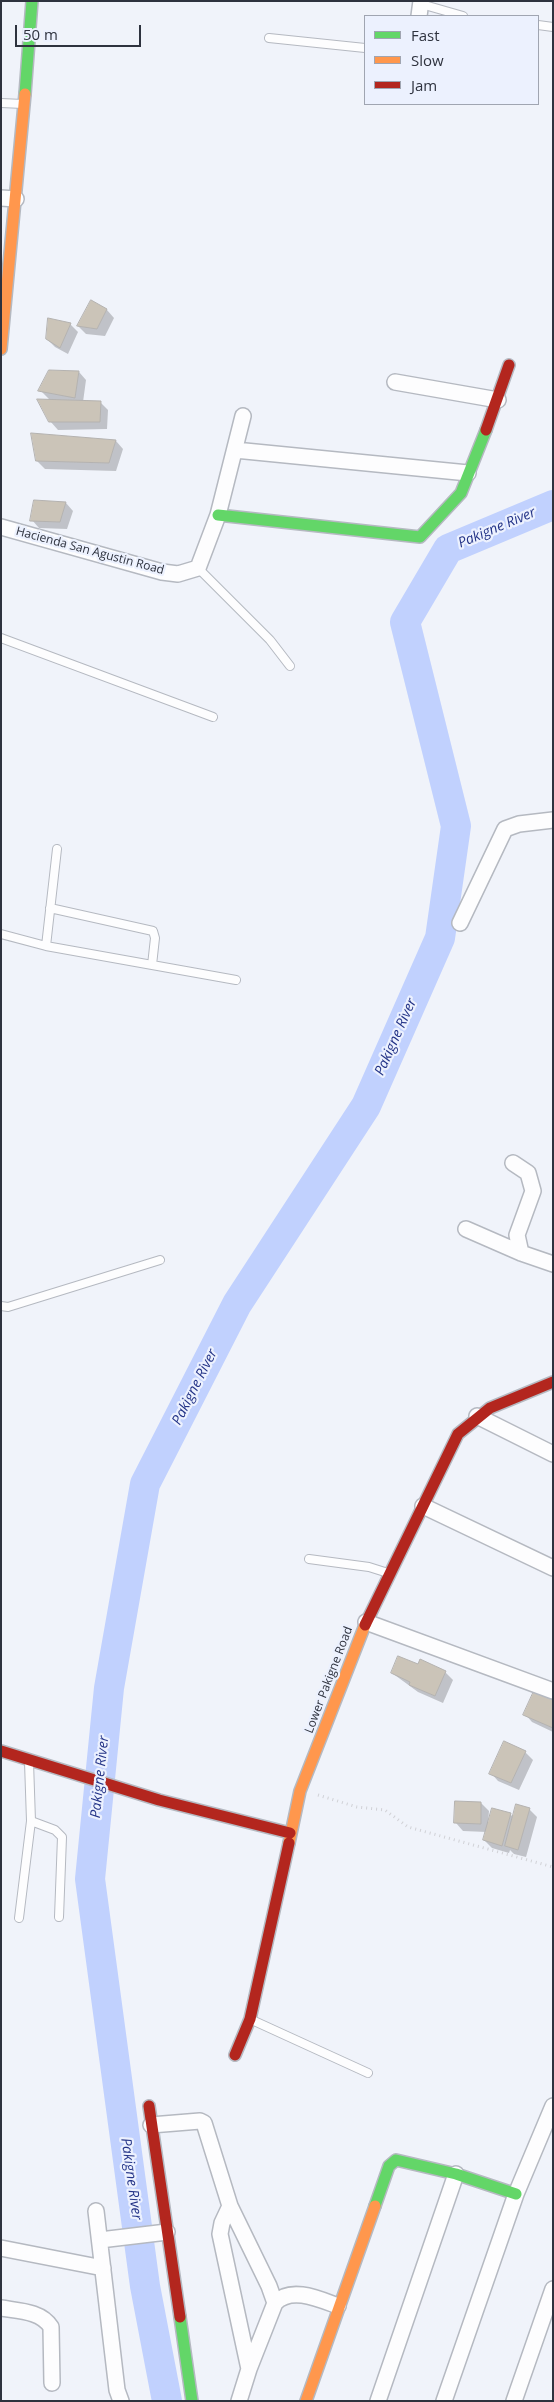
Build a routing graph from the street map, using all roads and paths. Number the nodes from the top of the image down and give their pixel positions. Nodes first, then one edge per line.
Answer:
1 (32, 1) edge
2 (420, 7) edge
3 (458, 15) edge
4 (539, 25) edge
5 (553, 27) edge
6 (269, 38) dead end
7 (364, 48) edge
8 (1, 102) edge
9 (22, 104) junction
10 (9, 199) edge
11 (1, 349) edge
12 (509, 365) dead end
13 (395, 382) dead end
14 (498, 400) junction
15 (243, 416) dead end
16 (235, 450) junction
17 (468, 473) junction
18 (218, 516) junction
19 (1, 527) edge
20 (198, 568) junction
21 (1, 638) edge
22 (290, 666) dead end
23 (212, 717) dead end
24 (553, 820) edge
25 (57, 849) dead end
26 (50, 908) junction
27 (460, 923) dead end
28 (1, 934) edge
29 (46, 946) junction
30 (152, 965) junction
31 (236, 980) dead end
32 (513, 1163) dead end
33 (466, 1229) dead end
34 (521, 1253) junction
35 (160, 1260) dead end
36 (553, 1264) edge
37 (1, 1306) edge
38 (553, 1382) edge
39 (478, 1416) junction
40 (553, 1454) edge
41 (423, 1506) junction
42 (310, 1559) dead end
43 (553, 1568) edge
44 (389, 1574) junction
45 (366, 1622) junction
46 (553, 1691) edge
47 (1, 1751) edge
48 (29, 1760) junction
49 (300, 1791) junction
50 (31, 1822) junction
51 (290, 1833) junction
52 (553, 1867) edge
53 (59, 1917) dead end
54 (19, 1918) dead end
55 (250, 2020) junction
56 (235, 2055) dead end
57 (368, 2074) dead end
58 (149, 2106) dead end
59 (553, 2106) edge
60 (151, 2125) junction
61 (456, 2174) junction
62 (516, 2194) junction
63 (230, 2206) junction
64 (96, 2211) dead end
65 (160, 2233) junction
66 (100, 2240) junction
67 (1, 2248) edge
68 (103, 2268) junction
69 (553, 2289) edge
70 (275, 2303) junction
71 (338, 2306) junction
72 (1, 2308) edge
73 (249, 2369) junction
74 (52, 2383) dead end
75 (121, 2401) edge
76 (192, 2401) edge
77 (239, 2401) edge
78 (306, 2401) edge
79 (378, 2401) edge
80 (444, 2401) edge
81 (514, 2401) edge

1 - 9 street
2 - 3 lane
4 - 5 lane
6 - 7 lane
8 - 9 lane
9 - 10 street
10 - 11 street
12 - 14 street
13 - 14 street
14 - 17 street
15 - 16 street
16 - 17 street
16 - 18 street
17 - 18 street
18 - 20 street
19 - 20 street, Hacienda San Agustin Road
20 - 22 lane
21 - 23 lane
24 - 27 street
25 - 26 lane
26 - 29 lane
26 - 30 lane
28 - 29 lane
29 - 30 lane
30 - 31 lane
32 - 34 street
33 - 34 street
34 - 36 street
35 - 37 lane
38 - 39 street, Lower Pakigne Road
39 - 40 street
39 - 41 street, Lower Pakigne Road
41 - 43 street
41 - 44 street, Lower Pakigne Road
42 - 44 lane
44 - 45 street, Lower Pakigne Road
45 - 46 street
45 - 49 street, Lower Pakigne Road
47 - 48 street
48 - 50 lane
48 - 51 street
49 - 51 street, Lower Pakigne Road
49 - 52 path
50 - 53 lane
50 - 54 lane
51 - 55 street, Lower Pakigne Road
55 - 56 street, Lower Pakigne Road
55 - 57 lane
58 - 60 street
59 - 62 street
60 - 63 street
60 - 65 street
61 - 62 street
61 - 71 street
61 - 79 street
62 - 80 street
63 - 70 street
63 - 73 street
64 - 66 street
65 - 66 street
65 - 76 street
66 - 68 street
67 - 68 street
68 - 75 street
69 - 81 street
70 - 71 street
70 - 73 street
71 - 78 street
72 - 74 street
73 - 77 street

